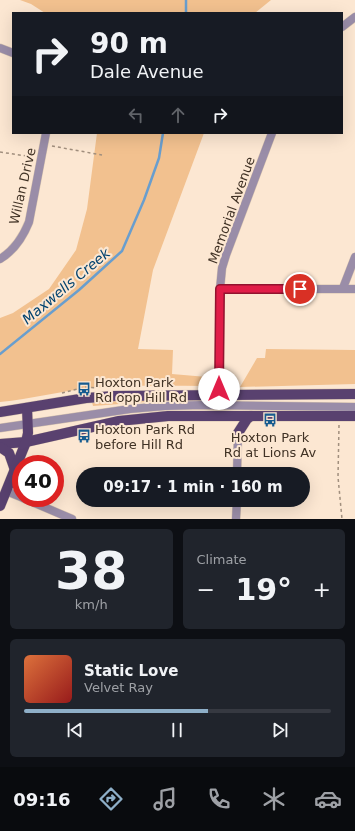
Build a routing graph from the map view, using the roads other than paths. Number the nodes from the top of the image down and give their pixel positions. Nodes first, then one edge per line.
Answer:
1 (355, 17) edge
2 (343, 26) edge
3 (0, 48) edge
4 (12, 53) edge
5 (46, 134) edge
6 (272, 134) edge
7 (355, 257) edge
8 (0, 259) edge
9 (343, 288) junction
10 (355, 288) edge
11 (220, 289) junction
12 (355, 394) edge
13 (219, 395) junction
14 (355, 407) edge
15 (27, 408) junction
16 (219, 411) junction
17 (0, 412) edge
18 (251, 416) junction
19 (355, 416) edge
20 (28, 424) junction
21 (0, 428) edge
22 (238, 433) joint
23 (26, 442) junction
24 (0, 445) edge
25 (21, 455) edge
26 (12, 462) edge
27 (237, 467) edge
28 (12, 477) edge
29 (6, 491) junction
30 (12, 494) edge
31 (0, 506) edge
32 (43, 507) edge
33 (237, 507) edge
34 (72, 519) edge
35 (236, 519) edge

1 - 2 street
3 - 4 street
5 - 8 street, Willan Drive
6 - 11 street, Memorial Avenue
7 - 9 street
9 - 10 street
9 - 11 street
11 - 13 street, Memorial Avenue
12 - 13 main road
13 - 15 main road
13 - 16 street, Memorial Avenue
14 - 16 street
15 - 17 main road
15 - 20 main road
16 - 18 main road
16 - 20 street
16 - 23 main road
18 - 19 main road
18 - 22 main road
20 - 21 street
20 - 23 main road
22 - 27 street
23 - 24 main road
23 - 25 main road
24 - 26 main road
28 - 29 main road
29 - 30 street
29 - 31 main road
32 - 34 street
33 - 35 street

